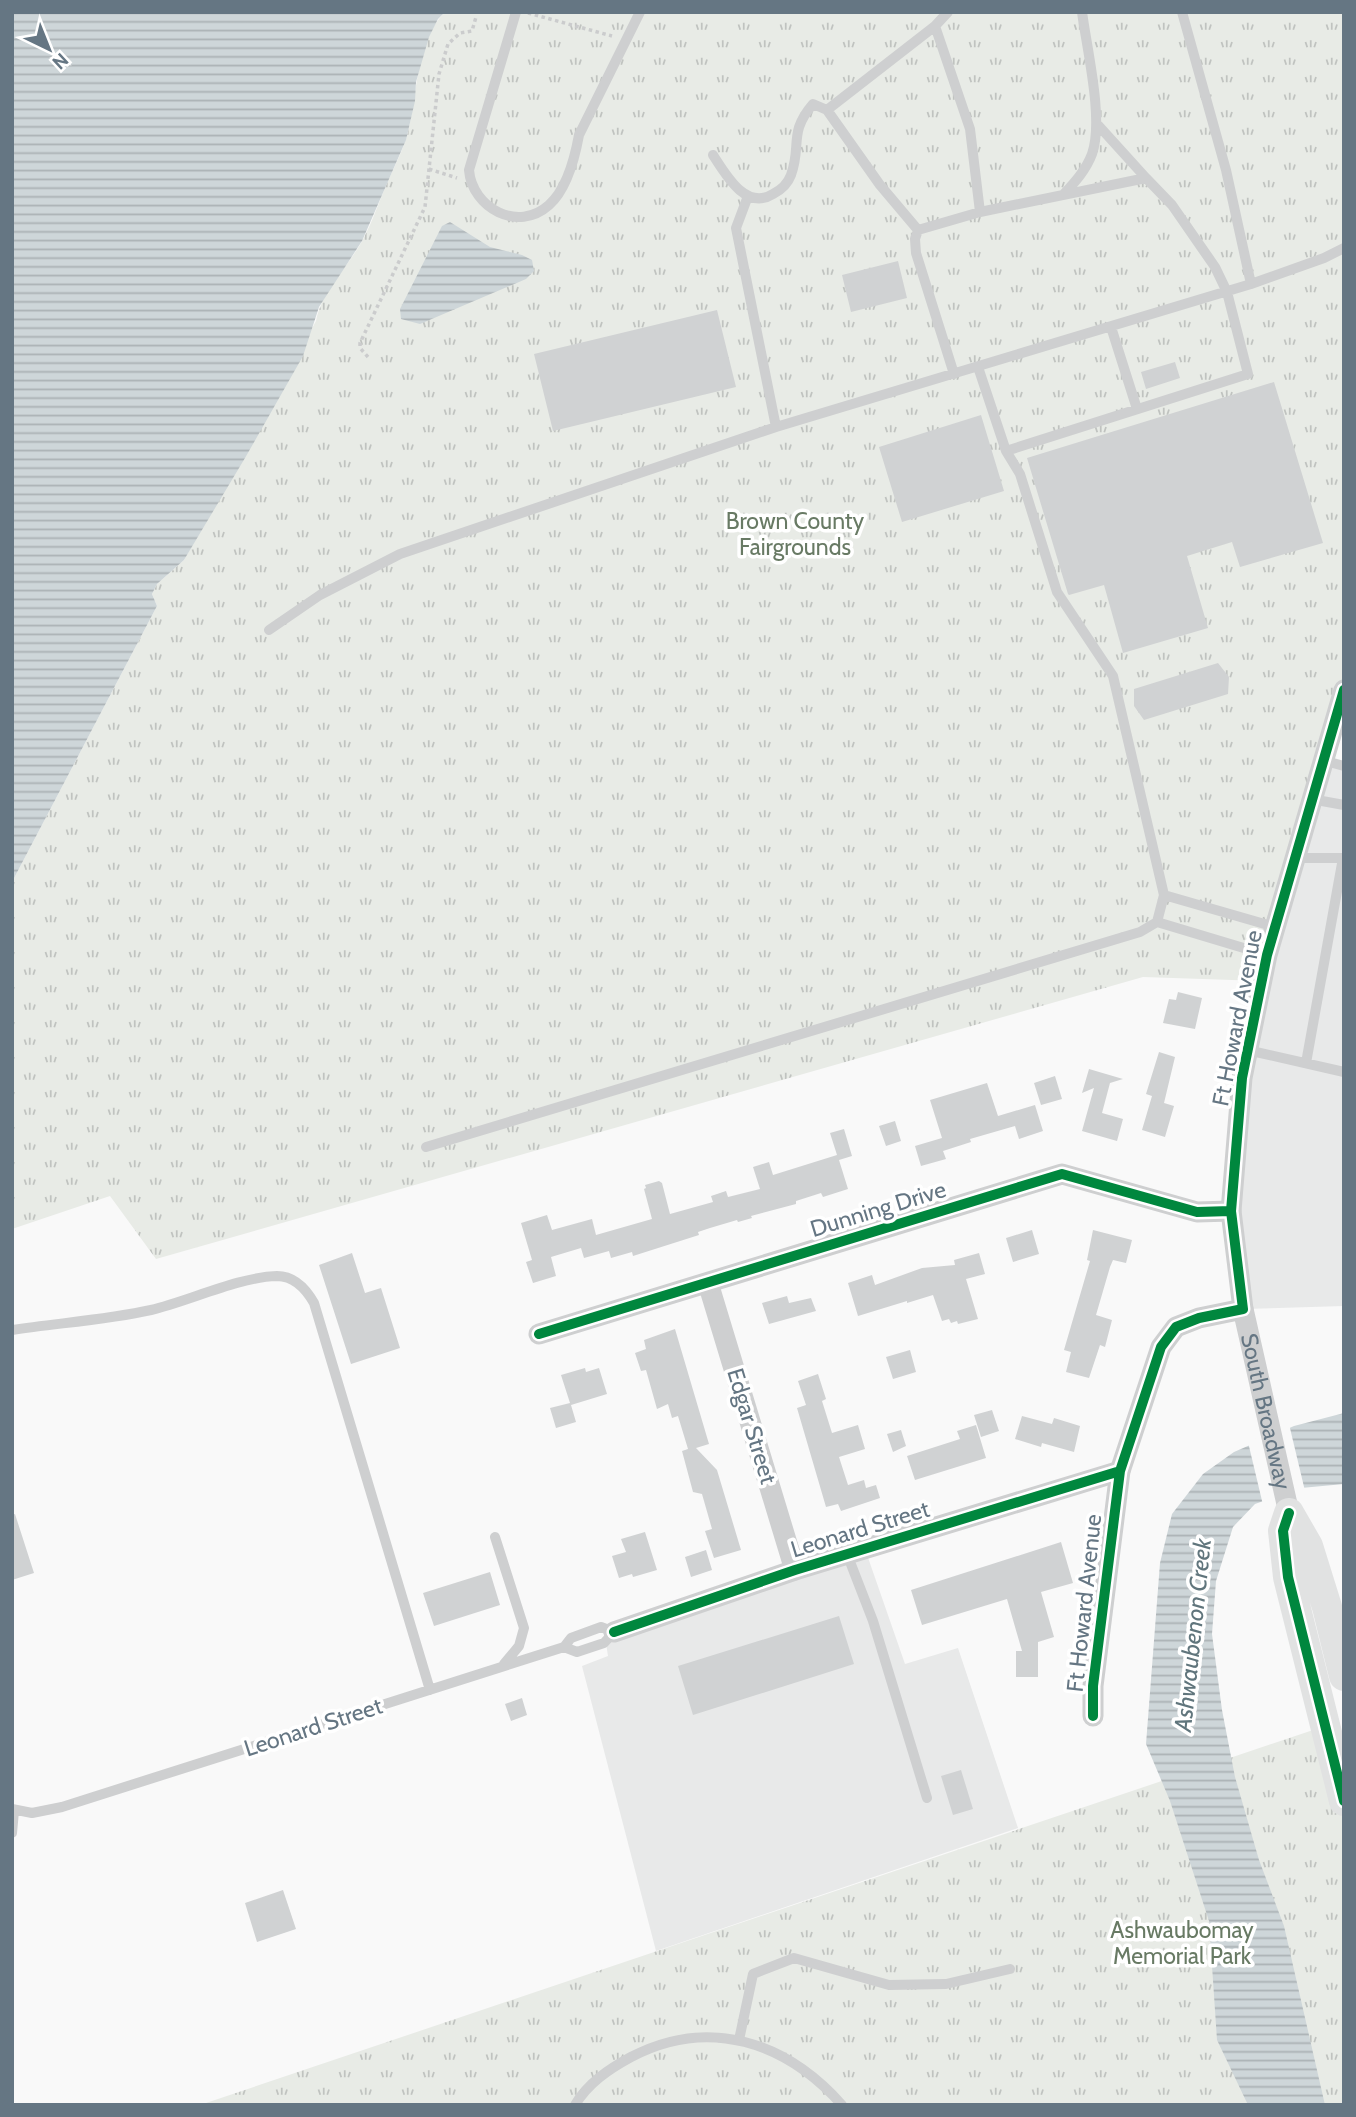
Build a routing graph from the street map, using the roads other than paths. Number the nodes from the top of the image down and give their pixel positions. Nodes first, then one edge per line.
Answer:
1 (516, 12) edge
2 (640, 12) edge
3 (948, 12) edge
4 (1082, 12) edge
5 (1182, 12) edge
6 (934, 26) junction
7 (827, 110) junction
8 (1098, 125) junction
9 (713, 155) dead end
10 (1146, 178) junction
11 (1064, 194) junction
12 (748, 197) junction
13 (980, 212) junction
14 (918, 230) junction
15 (1344, 248) edge
16 (1251, 284) junction
17 (1227, 292) junction
18 (1111, 327) junction
19 (978, 367) junction
20 (954, 374) junction
21 (1137, 409) junction
22 (776, 427) junction
23 (1006, 451) junction
24 (269, 630) dead end
25 (1344, 690) edge
26 (1322, 760) junction
27 (1344, 766) edge
28 (1311, 799) junction
29 (1344, 805) edge
30 (1295, 858) junction
31 (1343, 858) edge
32 (1164, 895) junction
33 (1157, 922) junction
34 (1275, 927) junction
35 (1267, 954) junction
36 (1247, 1050) junction
37 (1306, 1063) junction
38 (1344, 1072) edge
39 (426, 1147) dead end
40 (1231, 1211) junction
41 (708, 1283) junction
42 (1243, 1309) junction
43 (12, 1330) edge
44 (539, 1335) dead end
45 (1120, 1471) junction
46 (1289, 1513) junction
47 (495, 1537) dead end
48 (847, 1554) junction
49 (795, 1570) junction
50 (614, 1632) joint
51 (502, 1666) junction
52 (1344, 1675) edge
53 (430, 1689) junction
54 (1093, 1716) dead end
55 (927, 1798) dead end
56 (1344, 1801) edge
57 (13, 1810) edge
58 (12, 1833) edge
59 (1010, 1969) dead end
60 (739, 2040) junction
61 (575, 2105) edge
62 (842, 2105) edge

1 - 2 lane
3 - 6 lane
4 - 8 lane
5 - 16 lane
6 - 7 lane
6 - 13 lane
7 - 12 lane
7 - 14 lane
8 - 10 lane
8 - 11 lane
9 - 12 lane
10 - 11 lane
10 - 17 lane
11 - 13 lane
12 - 22 lane
13 - 14 lane
14 - 20 lane
15 - 16 lane
16 - 17 lane
17 - 18 lane
17 - 21 lane
18 - 19 lane
18 - 21 lane
19 - 20 lane
19 - 23 lane
20 - 22 lane
21 - 23 lane
22 - 24 lane
23 - 32 lane
25 - 26 street, Ft Howard Avenue
26 - 27 lane
26 - 28 street, Ft Howard Avenue
28 - 29 lane
28 - 30 street, Ft Howard Avenue
30 - 31 lane
30 - 34 street, Ft Howard Avenue
31 - 37 lane
32 - 33 lane
32 - 34 lane
33 - 35 lane
33 - 39 lane
34 - 35 street, Ft Howard Avenue
35 - 36 street, Ft Howard Avenue
36 - 37 lane
36 - 40 street, Ft Howard Avenue
37 - 38 lane
40 - 41 street, Dunning Drive
40 - 42 street, Ft Howard Avenue
41 - 44 street, Dunning Drive
41 - 49 street, Edgar Street
42 - 45 street, Ft Howard Avenue
42 - 46 street, South Broadway
43 - 53 lane
45 - 48 street, Leonard Street
45 - 54 street, Ft Howard Avenue
46 - 52 street, South Broadway
46 - 56 street, South Broadway
47 - 51 lane
48 - 49 street, Leonard Street
48 - 55 lane
49 - 50 street, Leonard Street
50 - 51 lane, Leonard Street
51 - 53 lane, Leonard Street
53 - 57 lane, Leonard Street
57 - 58 lane
59 - 60 lane
60 - 61 lane
60 - 62 lane

